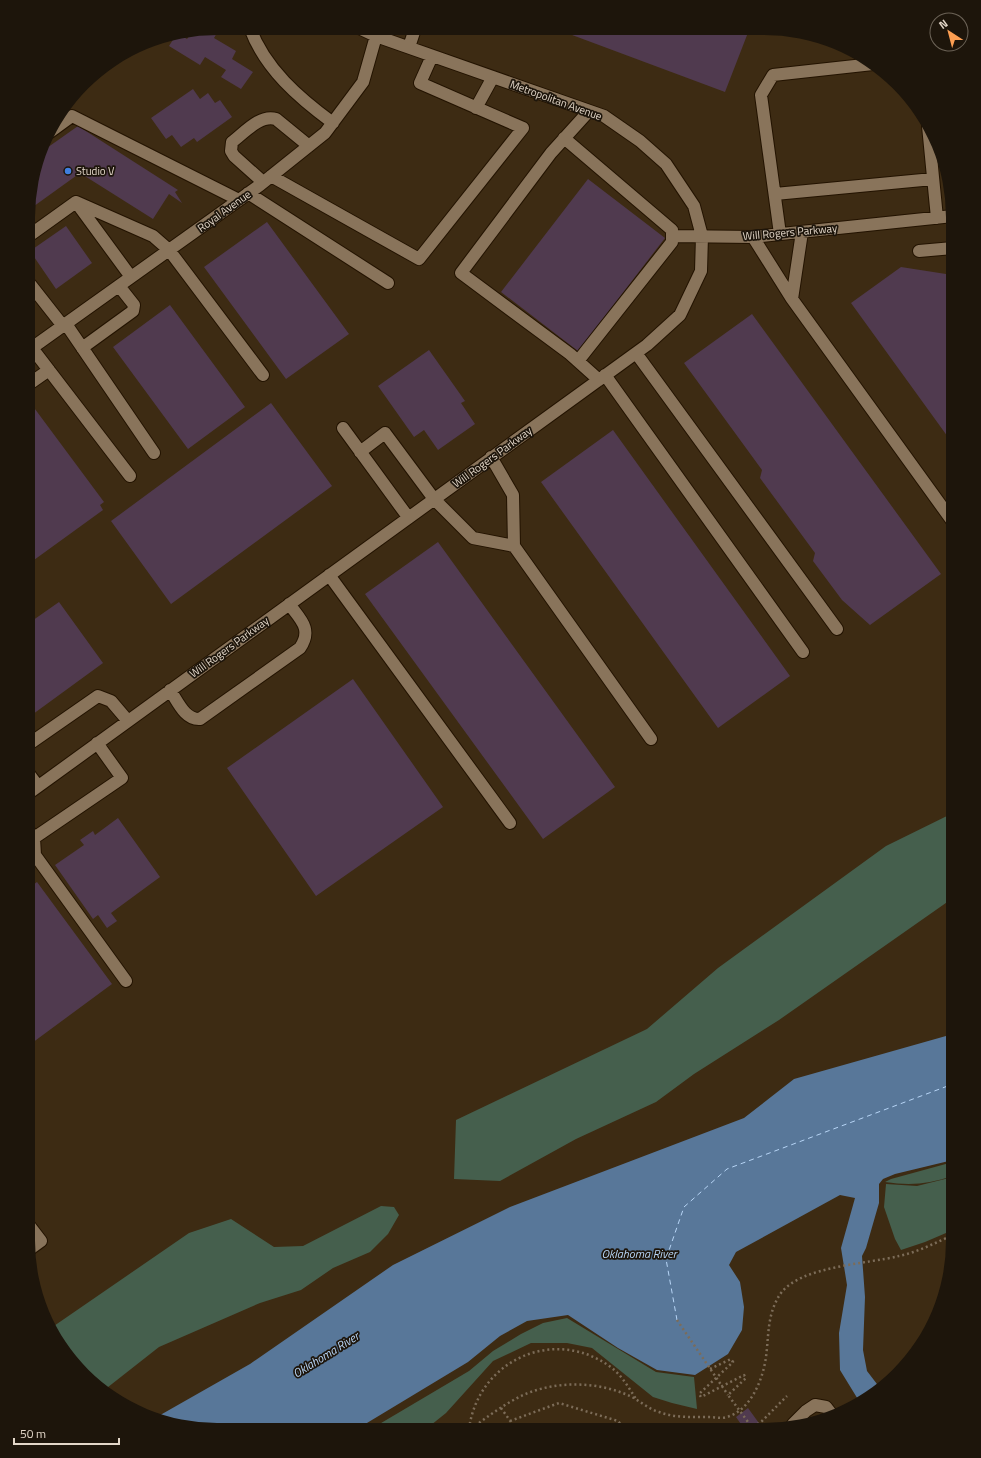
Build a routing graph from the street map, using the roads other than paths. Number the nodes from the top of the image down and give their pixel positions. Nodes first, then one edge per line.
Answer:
1 (253, 35) edge
2 (413, 35) edge
3 (376, 36) joint
4 (409, 48) junction
5 (432, 56) junction
6 (864, 65) edge
7 (494, 77) junction
8 (476, 108) junction
9 (589, 111) junction
10 (333, 123) junction
11 (60, 125) edge
12 (564, 138) junction
13 (930, 142) edge
14 (309, 146) junction
15 (267, 179) junction
16 (933, 179) junction
17 (775, 194) junction
18 (243, 197) junction
19 (76, 202) junction
20 (946, 217) edge
21 (937, 218) junction
22 (35, 231) edge
23 (802, 232) junction
24 (780, 234) junction
25 (672, 236) junction
26 (702, 236) junction
27 (753, 237) junction
28 (946, 249) edge
29 (169, 250) junction
30 (919, 251) dead end
31 (131, 277) junction
32 (388, 284) dead end
33 (119, 286) junction
34 (35, 290) edge
35 (792, 299) junction
36 (64, 325) junction
37 (35, 346) edge
38 (82, 348) junction
39 (636, 353) junction
40 (35, 354) edge
41 (578, 361) junction
42 (49, 370) junction
43 (263, 376) dead end
44 (602, 377) junction
45 (35, 380) edge
46 (343, 428) dead end
47 (360, 452) junction
48 (154, 453) dead end
49 (491, 457) junction
50 (130, 476) dead end
51 (434, 499) junction
52 (946, 512) edge
53 (408, 518) junction
54 (514, 546) junction
55 (330, 575) junction
56 (289, 604) junction
57 (837, 629) dead end
58 (803, 652) dead end
59 (170, 690) junction
60 (128, 721) junction
61 (651, 738) dead end
62 (35, 740) edge
63 (97, 743) junction
64 (35, 788) edge
65 (510, 824) dead end
66 (35, 832) edge
67 (35, 855) edge
68 (126, 980) dead end
69 (35, 1233) edge
70 (35, 1245) edge
71 (829, 1411) edge
72 (798, 1419) edge

1 - 10 street
2 - 4 street
3 - 4 street, Metropolitan Avenue
3 - 10 street, Royal Avenue
4 - 5 street, Metropolitan Avenue
5 - 7 street, Metropolitan Avenue
5 - 8 street
6 - 17 street
7 - 8 street
7 - 9 street, Metropolitan Avenue
8 - 15 street
9 - 12 street
9 - 26 street, Metropolitan Avenue
10 - 14 street, Royal Avenue
11 - 18 street
12 - 25 street
12 - 41 street
13 - 16 street
14 - 15 street, Royal Avenue
14 - 15 street
15 - 18 street, Royal Avenue
16 - 17 street
16 - 21 street
17 - 24 street
18 - 29 street, Royal Avenue
18 - 32 street
19 - 22 street
19 - 29 street
19 - 31 street
20 - 21 street, Will Rogers Parkway
21 - 23 street, Will Rogers Parkway
23 - 24 street, Will Rogers Parkway
23 - 35 street
24 - 27 street, Will Rogers Parkway
25 - 26 street
25 - 41 street
26 - 27 street, Will Rogers Parkway
26 - 39 street, Will Rogers Parkway
27 - 35 street
28 - 30 street
29 - 31 street, Royal Avenue
29 - 43 street
31 - 33 street, Royal Avenue
33 - 36 street, Royal Avenue
33 - 38 street
34 - 36 street
35 - 52 street
36 - 37 street, Royal Avenue
36 - 38 street
38 - 48 street
39 - 44 street, Will Rogers Parkway
39 - 57 street
40 - 42 street
41 - 44 street
42 - 45 street
42 - 50 street
44 - 49 street, Will Rogers Parkway
44 - 58 street
46 - 47 street
47 - 51 street
47 - 53 street
49 - 51 street, Will Rogers Parkway
49 - 54 street
51 - 53 street, Will Rogers Parkway
51 - 54 street
53 - 55 street, Will Rogers Parkway
54 - 61 street
55 - 56 street, Will Rogers Parkway
55 - 65 street
56 - 59 street, Will Rogers Parkway
56 - 59 street
59 - 60 street, Will Rogers Parkway
60 - 62 street
60 - 63 street, Will Rogers Parkway
63 - 64 street, Will Rogers Parkway
63 - 66 street
67 - 68 street
69 - 70 street
71 - 72 street

